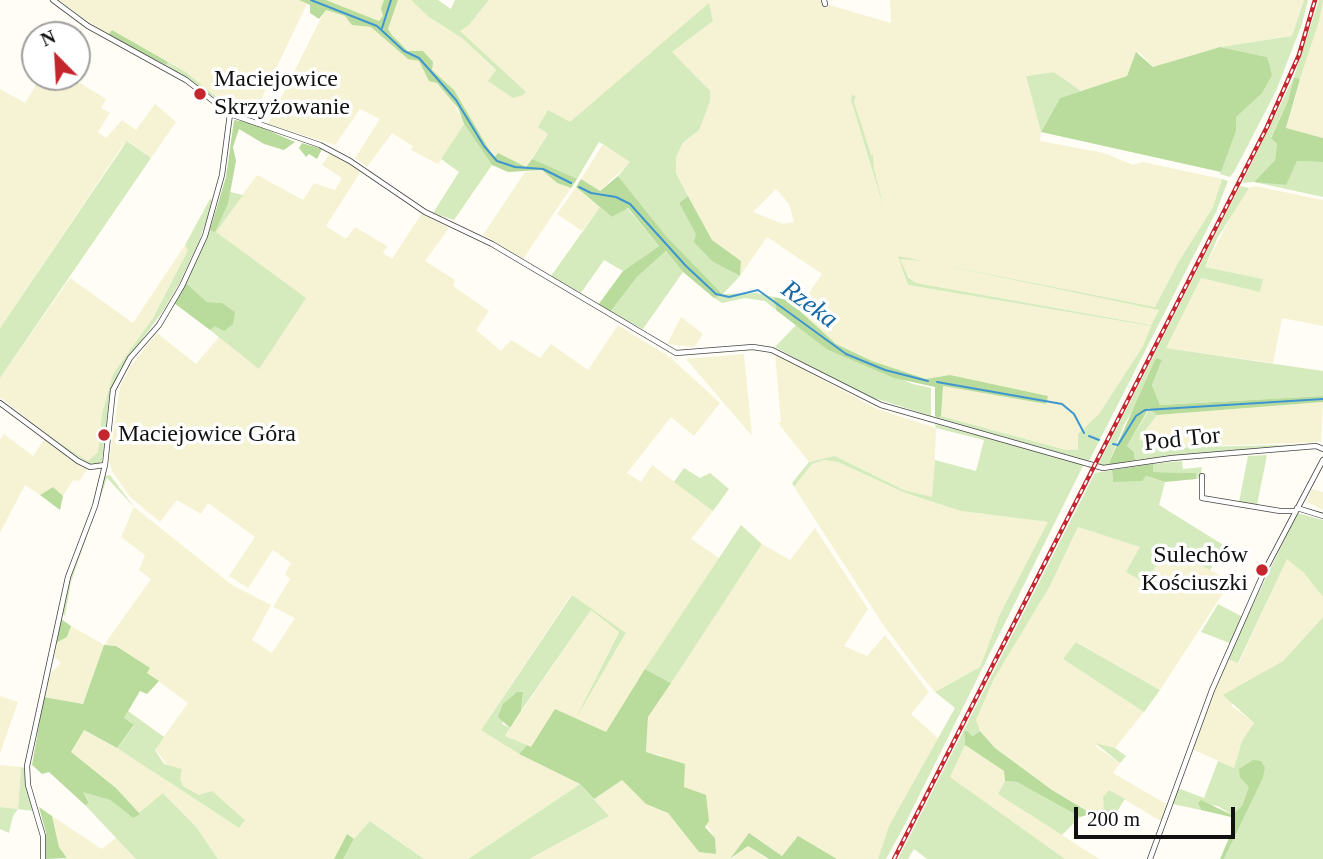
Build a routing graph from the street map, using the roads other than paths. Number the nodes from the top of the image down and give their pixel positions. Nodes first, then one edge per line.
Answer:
1 (53, 0) edge
2 (230, 114) junction
3 (0, 403) edge
4 (1323, 449) edge
5 (1323, 460) edge
6 (105, 466) junction
7 (1202, 475) dead end
8 (1296, 509) junction
9 (1323, 516) edge
10 (43, 859) edge
11 (1150, 859) edge

1 - 2 street, Pod Tor
2 - 4 street, Pod Tor
2 - 6 street
3 - 6 street
5 - 8 street
6 - 10 street
7 - 8 street
8 - 9 street
8 - 11 street

